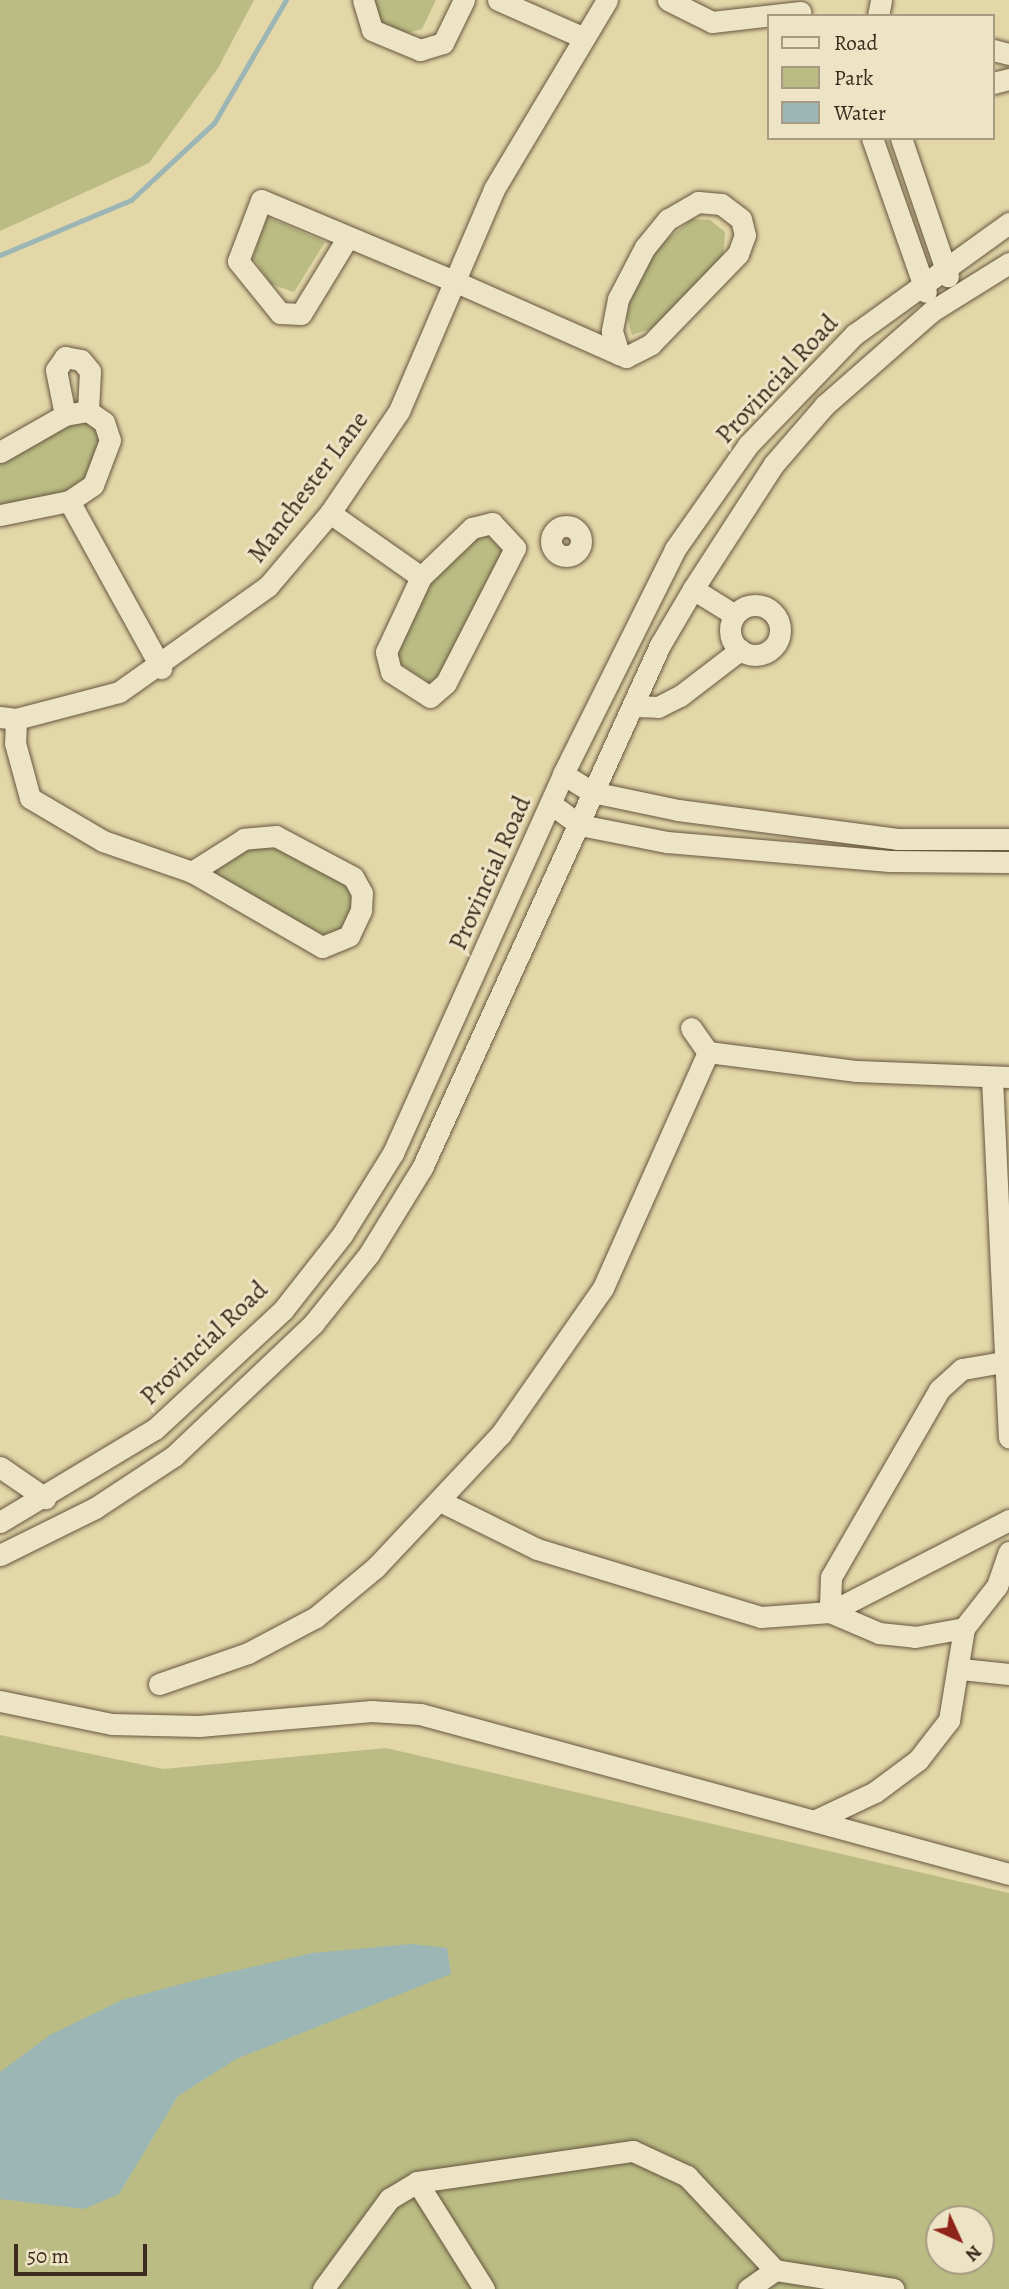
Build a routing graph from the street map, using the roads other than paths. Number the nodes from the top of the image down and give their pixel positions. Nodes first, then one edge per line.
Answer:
1 (363, 0) edge
2 (464, 0) edge
3 (498, 0) edge
4 (607, 0) edge
5 (668, 0) edge
6 (800, 9) edge
7 (584, 38) junction
8 (873, 140) edge
9 (902, 140) edge
10 (1009, 223) edge
11 (348, 237) junction
12 (1009, 263) edge
13 (944, 264) junction
14 (923, 280) junction
15 (454, 281) junction
16 (954, 295) junction
17 (932, 310) junction
18 (619, 355) junction
19 (88, 411) junction
20 (65, 415) junction
21 (0, 452) edge
22 (69, 501) junction
23 (330, 513) junction
24 (0, 514) edge
25 (551, 541) dead end
26 (515, 548) junction
27 (421, 577) junction
28 (693, 589) junction
29 (735, 615) junction
30 (740, 650) junction
31 (160, 668) junction
32 (633, 706) junction
33 (8, 718) edge
34 (563, 774) junction
35 (592, 792) junction
36 (551, 804) junction
37 (580, 825) junction
38 (1009, 839) edge
39 (1009, 862) edge
40 (192, 872) junction
41 (691, 1028) dead end
42 (708, 1052) junction
43 (1000, 1077) edge
44 (302, 1286) junction
45 (328, 1305) junction
46 (1003, 1362) junction
47 (1009, 1438) edge
48 (0, 1467) edge
49 (45, 1498) junction
50 (442, 1502) junction
51 (1009, 1520) edge
52 (0, 1521) edge
53 (1009, 1552) edge
54 (0, 1555) edge
55 (1004, 1581) edge
56 (830, 1612) junction
57 (964, 1628) junction
58 (961, 1669) junction
59 (1009, 1674) edge
60 (159, 1684) dead end
61 (0, 1702) edge
62 (816, 1820) junction
63 (1009, 1874) edge
64 (417, 2182) junction
65 (775, 2270) junction
66 (323, 2289) edge
67 (484, 2289) edge
68 (748, 2289) edge
69 (893, 2289) edge

1 - 2 street
3 - 7 street
4 - 7 street, Manchester Lane
5 - 6 street
7 - 15 street, Manchester Lane
8 - 14 street
9 - 13 street
10 - 13 street, Provincial Road
11 - 11 street
11 - 15 street
12 - 16 street, Provincial Road
13 - 14 street, Provincial Road
13 - 16 street
14 - 17 street
14 - 34 street, Provincial Road
15 - 18 street
15 - 23 street, Manchester Lane
16 - 17 street, Provincial Road
17 - 28 street, Provincial Road
18 - 18 street
19 - 20 street
19 - 20 street
19 - 22 street
20 - 21 street
22 - 24 street
22 - 31 street
23 - 27 street
23 - 31 street, Manchester Lane
25 - 26 street
26 - 27 street
26 - 27 street
28 - 29 street
28 - 32 street, Provincial Road
29 - 30 street
29 - 30 street
30 - 32 street
31 - 33 street, Manchester Lane
32 - 35 street, Provincial Road
33 - 40 street
34 - 35 street
34 - 36 street, Provincial Road
35 - 37 street, Provincial Road
35 - 38 street
36 - 37 street
36 - 44 street, Provincial Road
37 - 39 street
37 - 45 street, Provincial Road
40 - 40 street
41 - 42 street
42 - 43 street
42 - 50 street
43 - 46 street
44 - 45 street
44 - 49 street, Provincial Road
45 - 54 street, Provincial Road
46 - 47 street
46 - 56 street
48 - 49 street
49 - 52 street, Provincial Road
50 - 56 street
50 - 60 street
51 - 56 street
53 - 55 street
55 - 57 street
56 - 57 street
57 - 58 street
58 - 59 street
58 - 62 street
61 - 62 street
62 - 63 street
64 - 65 street
64 - 66 street
64 - 67 street
65 - 68 street
65 - 69 street

